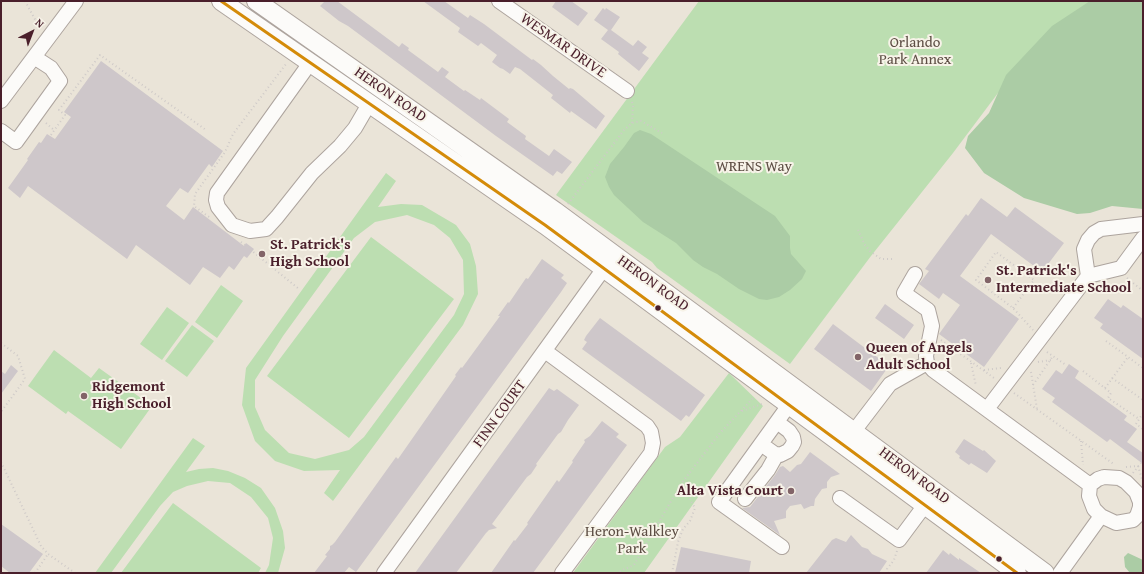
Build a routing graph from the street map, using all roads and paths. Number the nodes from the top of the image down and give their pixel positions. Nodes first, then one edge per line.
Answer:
1 (25, 1) edge
2 (76, 1) edge
3 (221, 1) edge
4 (256, 1) edge
5 (499, 1) edge
6 (38, 22) dead end
7 (34, 57) junction
8 (310, 63) junction
9 (627, 91) joint
10 (1, 101) edge
11 (369, 104) junction
12 (632, 123) junction
13 (1, 130) edge
14 (206, 130) dead end
15 (662, 133) dead end
16 (51, 134) dead end
17 (560, 214) junction
18 (1143, 224) edge
19 (858, 230) dead end
20 (236, 238) dead end
21 (1143, 238) edge
22 (895, 259) dead end
23 (609, 262) junction
24 (1115, 269) junction
25 (914, 274) dead end
26 (1088, 276) junction
27 (299, 289) dead end
28 (1143, 291) edge
29 (1013, 308) junction
30 (930, 332) junction
31 (1038, 341) junction
32 (1106, 341) dead end
33 (1, 343) edge
34 (545, 351) junction
35 (1053, 356) junction
36 (1128, 357) junction
37 (971, 362) junction
38 (927, 363) junction
39 (1066, 365) dead end
40 (1002, 368) dead end
41 (1143, 368) edge
42 (983, 370) junction
43 (1031, 371) dead end
44 (1083, 371) dead end
45 (1112, 378) junction
46 (998, 381) dead end
47 (1033, 385) junction
48 (1104, 388) junction
49 (1010, 389) dead end
50 (758, 393) dead end
51 (973, 399) junction
52 (1143, 400) edge
53 (767, 402) dead end
54 (789, 405) junction
55 (987, 409) junction
56 (1037, 409) junction
57 (1, 412) edge
58 (741, 412) junction
59 (1143, 413) edge
60 (1139, 419) junction
61 (777, 422) junction
62 (1143, 429) edge
63 (849, 438) junction
64 (1081, 441) junction
65 (761, 444) junction
66 (777, 454) junction
67 (1, 462) edge
68 (1126, 467) dead end
69 (1119, 468) dead end
70 (1078, 477) junction
71 (681, 484) junction
72 (1143, 484) edge
73 (1090, 486) junction
74 (840, 498) dead end
75 (745, 500) dead end
76 (926, 505) junction
77 (1101, 516) junction
78 (1138, 523) edge
79 (899, 540) junction
80 (782, 547) dead end
81 (48, 554) junction
82 (35, 573) edge
83 (75, 573) edge
84 (384, 573) edge
85 (562, 573) edge
86 (616, 573) edge
87 (672, 573) edge
88 (888, 573) edge
89 (1018, 573) edge
90 (1045, 573) edge
91 (1060, 573) edge

1 - 6 path
2 - 7 street
3 - 8 main road, HERON ROAD
4 - 17 main road, HERON ROAD
5 - 9 street, WESMAR DRIVE
7 - 10 street
7 - 13 street
8 - 11 main road, HERON ROAD
8 - 11 street
9 - 12 path
11 - 23 main road, HERON ROAD
12 - 15 path
12 - 17 path
14 - 16 path
17 - 23 main road, HERON ROAD
18 - 26 street
19 - 22 path
20 - 27 path
21 - 24 street
23 - 34 street, FINN COURT
23 - 54 main road, HERON ROAD
23 - 63 main road, HERON ROAD
24 - 26 street
24 - 28 path
25 - 30 street
26 - 31 street
29 - 29 path
29 - 31 path
30 - 37 path
30 - 38 street
31 - 35 path
31 - 55 street
32 - 36 path
33 - 57 path
34 - 84 street, FINN COURT
34 - 85 street
35 - 39 path
35 - 47 path
36 - 41 path
36 - 45 path
37 - 42 path
37 - 51 path
38 - 51 street
38 - 63 street
40 - 42 path
42 - 46 path
43 - 47 path
44 - 48 path
45 - 48 path
45 - 52 path
47 - 56 path
48 - 60 path
49 - 56 path
50 - 58 path
51 - 55 street
53 - 58 path
54 - 61 street
54 - 63 main road, HERON ROAD
55 - 70 street
56 - 64 path
58 - 71 path
59 - 60 path
60 - 62 path
61 - 65 street
61 - 66 street
63 - 76 main road, HERON ROAD
63 - 90 main road, HERON ROAD
64 - 69 path
64 - 70 path
65 - 66 street
65 - 80 street
66 - 75 street
67 - 81 path
68 - 72 path
70 - 73 street
71 - 86 path
71 - 87 path
73 - 77 street
73 - 78 street
74 - 79 street
76 - 79 street
76 - 89 main road, HERON ROAD
77 - 78 street
77 - 91 street
79 - 88 path
81 - 82 path
81 - 83 path

